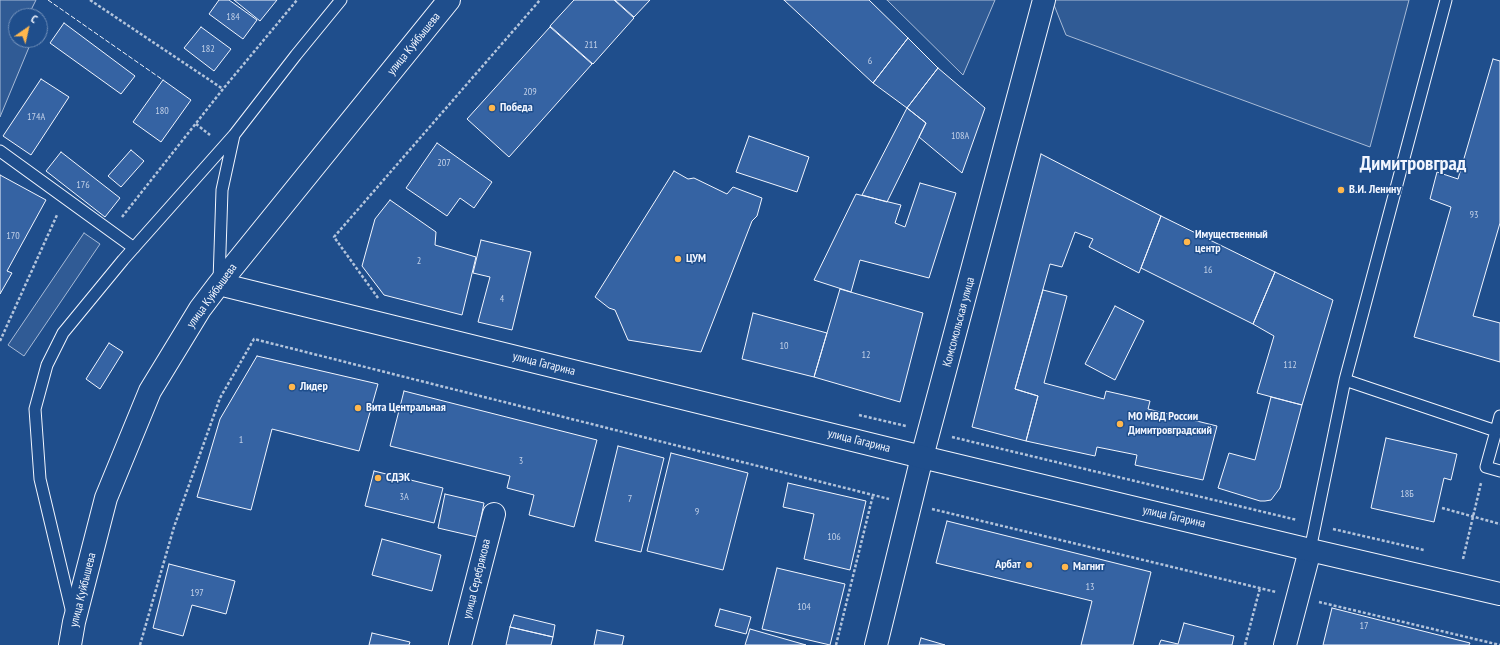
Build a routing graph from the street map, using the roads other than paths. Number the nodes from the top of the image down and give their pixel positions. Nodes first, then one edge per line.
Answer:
1 (341, 0) edge
2 (449, 0) edge
3 (1044, 0) edge
4 (1446, 0) edge
5 (234, 135) junction
6 (0, 151) edge
7 (134, 248) junction
8 (219, 284) junction
9 (1346, 380) junction
10 (1500, 416) edge
11 (1496, 431) junction
12 (922, 457) junction
13 (1500, 471) edge
14 (494, 514) dead end
15 (1310, 550) junction
16 (1500, 594) edge
17 (74, 622) junction
18 (70, 645) edge
19 (460, 645) edge
20 (876, 645) edge
21 (1285, 645) edge

1 - 5 lane
2 - 8 main road, улица Куйбышева
3 - 12 main road, Комсомольская улица
4 - 9 lane
5 - 7 lane
5 - 8 lane
6 - 7 lane
7 - 17 lane
8 - 12 main road, улица Гагарина
8 - 17 main road, улица Куйбышева
9 - 11 lane
9 - 15 lane
10 - 11 lane
11 - 13 lane
12 - 15 main road, улица Гагарина
12 - 20 main road, Комсомольская улица
14 - 19 main road, улица Серебрякова
15 - 16 main road, улица Гагарина
15 - 21 main road
17 - 18 main road, улица Куйбышева

